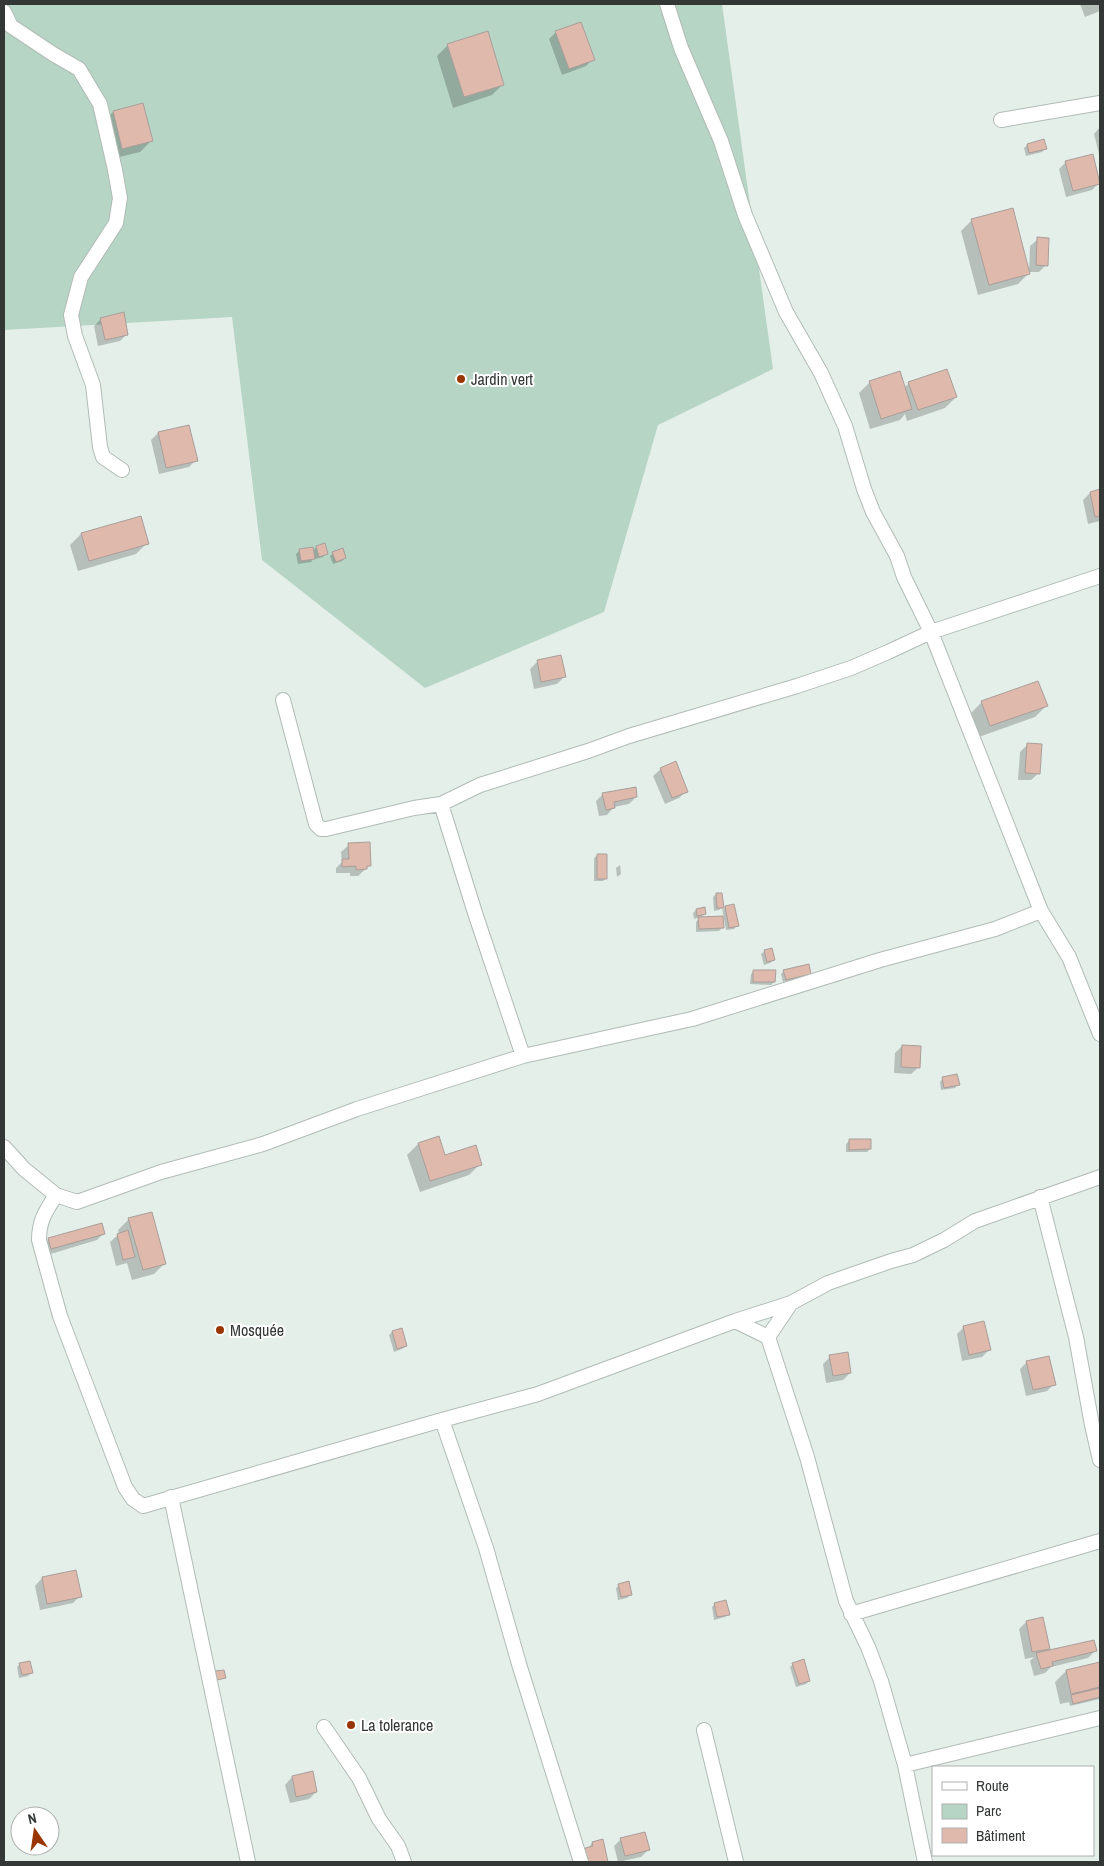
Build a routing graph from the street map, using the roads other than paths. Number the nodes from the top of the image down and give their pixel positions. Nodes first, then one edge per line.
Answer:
1 (667, 4) edge
2 (4, 12) edge
3 (1100, 103) edge
4 (1001, 120) dead end
5 (122, 470) dead end
6 (1100, 576) edge
7 (931, 632) junction
8 (283, 700) dead end
9 (441, 804) junction
10 (1041, 911) junction
11 (1100, 1034) edge
12 (523, 1056) junction
13 (4, 1147) edge
14 (1100, 1177) edge
15 (56, 1195) junction
16 (1040, 1197) junction
17 (791, 1303) junction
18 (735, 1321) junction
19 (768, 1337) junction
20 (442, 1420) junction
21 (1100, 1460) edge
22 (171, 1497) junction
23 (1100, 1540) edge
24 (851, 1614) junction
25 (1100, 1718) edge
26 (324, 1727) dead end
27 (704, 1730) dead end
28 (905, 1765) junction
29 (248, 1862) edge
30 (404, 1862) edge
31 (581, 1862) edge
32 (736, 1862) edge
33 (926, 1862) edge

1 - 7 street
2 - 5 street
3 - 4 street
6 - 7 street
7 - 9 street
7 - 10 street
8 - 9 street
9 - 12 street
10 - 11 street
10 - 12 street
12 - 15 street
13 - 15 street
14 - 16 street
15 - 22 street
16 - 17 street
16 - 21 street
17 - 18 street
17 - 19 street
18 - 19 street
18 - 20 street
19 - 24 street
20 - 22 street
20 - 31 street
22 - 29 street
23 - 24 street
24 - 28 street
25 - 28 street
26 - 30 street
27 - 32 street
28 - 33 street

